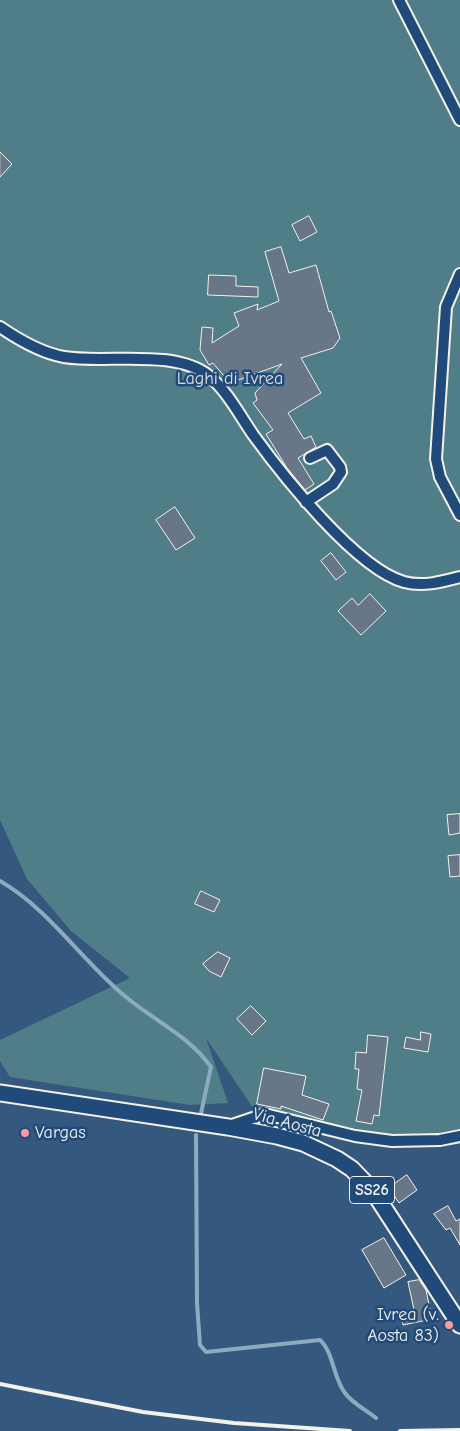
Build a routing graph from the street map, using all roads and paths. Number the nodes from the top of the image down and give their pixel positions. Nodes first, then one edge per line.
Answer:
1 (399, 0) edge
2 (460, 120) edge
3 (460, 274) edge
4 (0, 326) edge
5 (310, 458) dead end
6 (306, 502) junction
7 (460, 515) edge
8 (460, 577) edge
9 (0, 1093) edge
10 (228, 1127) junction
11 (460, 1136) edge
12 (460, 1325) edge

1 - 2 street
3 - 7 street
4 - 6 street
5 - 6 street
6 - 8 street
9 - 10 main road, SS26
10 - 11 street
10 - 12 main road, Via Aosta / SS26

